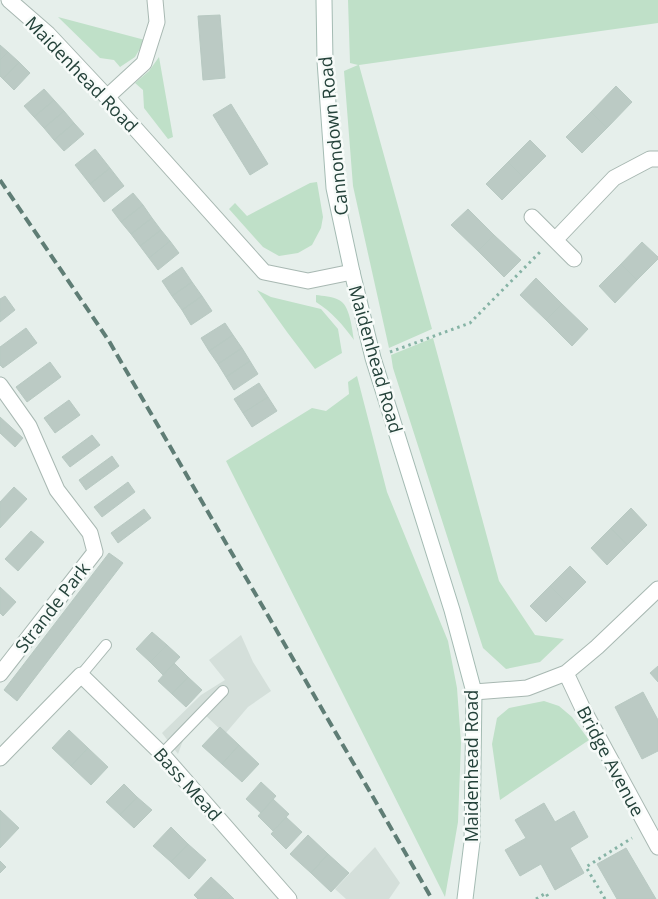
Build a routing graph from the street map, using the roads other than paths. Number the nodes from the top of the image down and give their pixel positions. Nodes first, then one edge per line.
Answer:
1 (9, 0) edge
2 (155, 0) edge
3 (324, 0) edge
4 (107, 97) junction
5 (658, 159) edge
6 (532, 217) dead end
7 (555, 240) junction
8 (574, 259) dead end
9 (352, 272) junction
10 (0, 385) edge
11 (658, 589) edge
12 (106, 645) dead end
13 (566, 673) junction
14 (0, 674) edge
15 (80, 675) junction
16 (223, 691) dead end
17 (474, 692) junction
18 (162, 754) junction
19 (0, 758) edge
20 (658, 847) edge
21 (289, 899) edge
22 (466, 899) edge

1 - 4 street, Maidenhead Road
2 - 4 street
3 - 9 street, Cannondown Road
4 - 9 street, Maidenhead Road
5 - 7 street
6 - 7 street
7 - 8 street
9 - 17 street, Maidenhead Road
10 - 14 street, Strande Park
11 - 13 street
12 - 15 lane
13 - 17 street
13 - 20 street, Bridge Avenue
15 - 18 street, Bass Mead
15 - 19 street
16 - 18 lane
17 - 22 street, Maidenhead Road
18 - 21 street, Bass Mead

